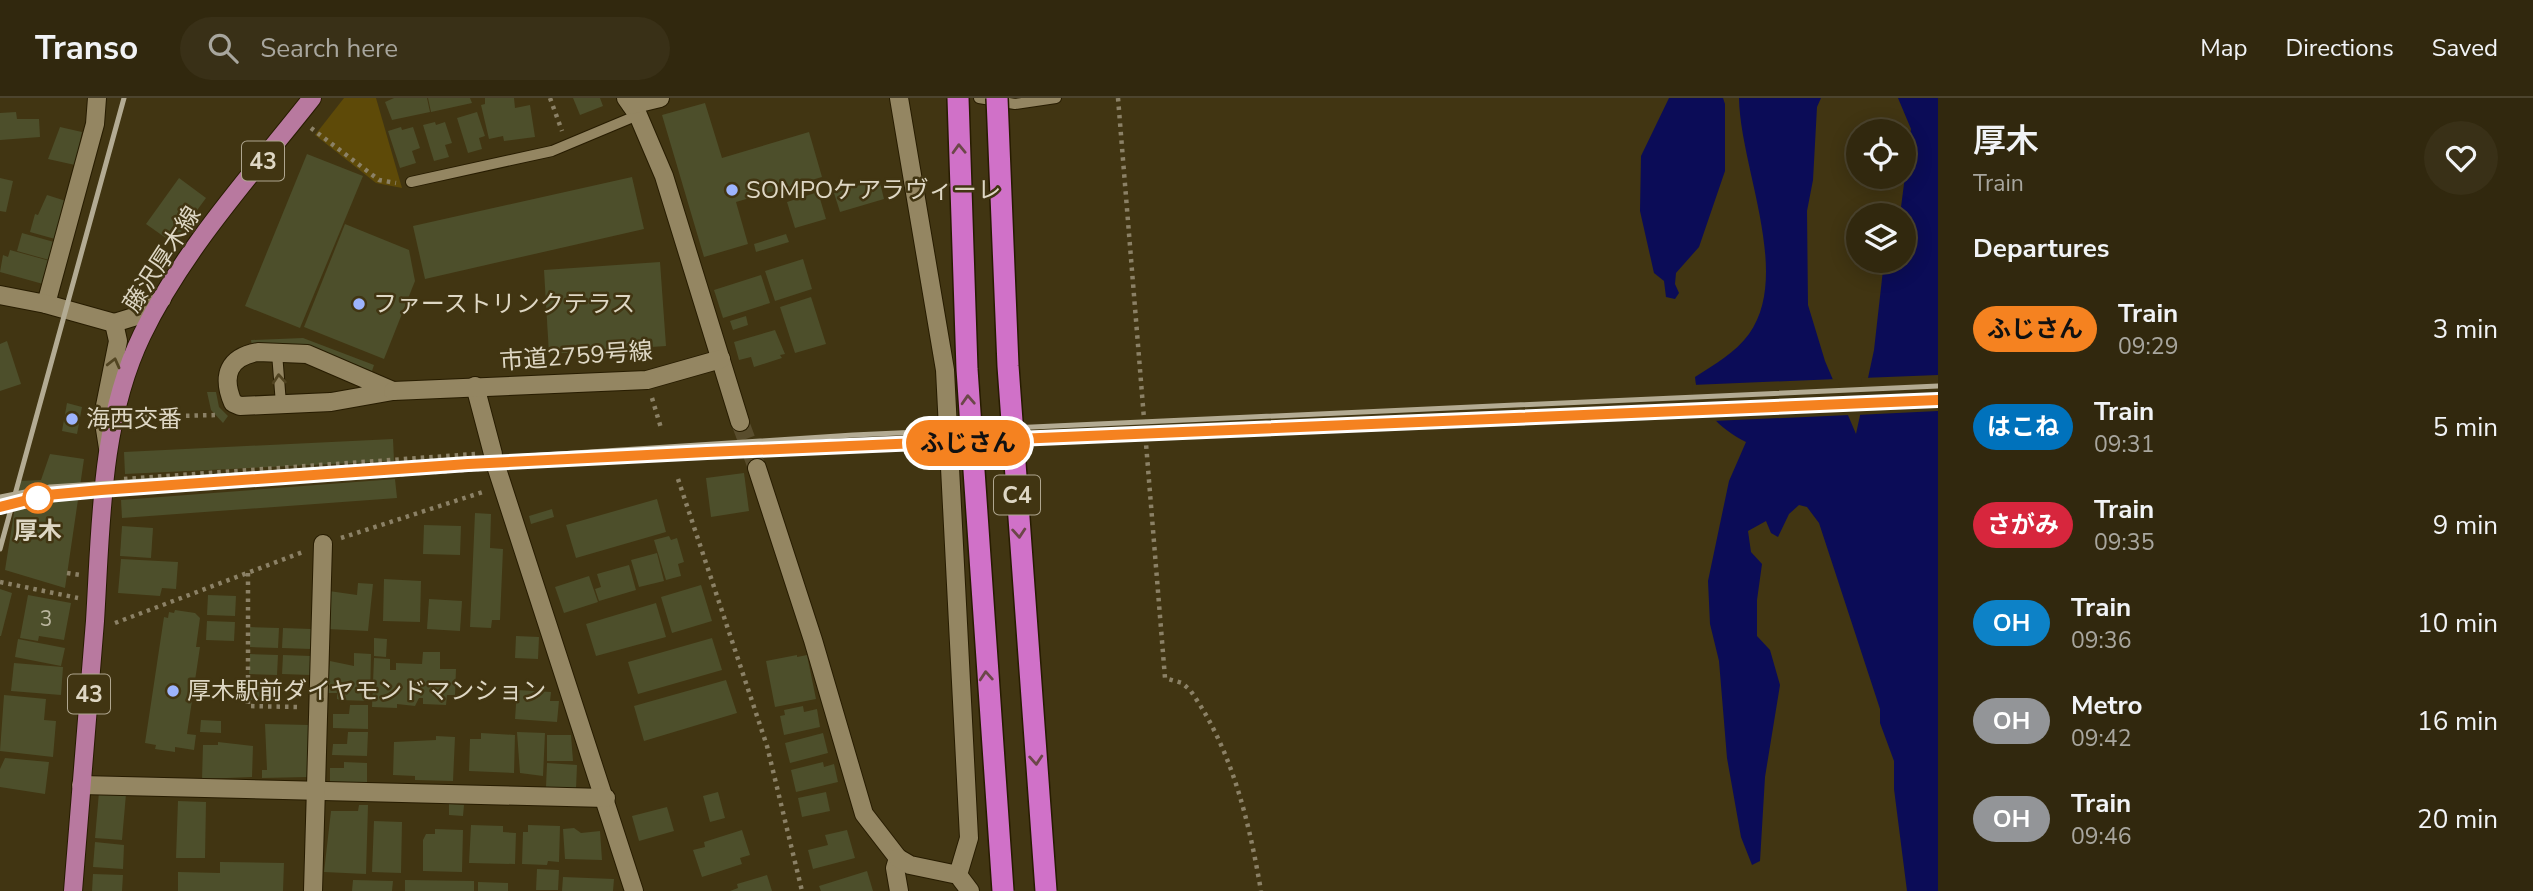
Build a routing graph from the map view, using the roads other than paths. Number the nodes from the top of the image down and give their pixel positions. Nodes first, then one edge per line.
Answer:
1 (97, 98) edge
2 (312, 98) edge
3 (660, 98) edge
4 (899, 98) edge
5 (958, 98) edge
6 (979, 98) edge
7 (997, 98) edge
8 (1010, 98) edge
9 (1056, 98) edge
10 (632, 106) edge
11 (411, 182) road end
12 (0, 295) edge
13 (162, 299) junction
14 (46, 303) junction
15 (114, 324) junction
16 (277, 353) junction
17 (721, 359) junction
18 (1008, 366) junction
19 (338, 368) junction
20 (475, 386) junction
21 (393, 391) junction
22 (331, 402) junction
23 (281, 404) junction
24 (740, 422) tunnel mouth
25 (109, 452) junction
26 (757, 468) tunnel mouth
27 (323, 544) road end
28 (81, 785) junction
29 (316, 789) junction
30 (606, 798) junction
31 (898, 858) junction
32 (958, 875) junction
33 (73, 891) edge
34 (313, 891) edge
35 (634, 891) edge
36 (899, 891) edge
37 (970, 891) edge
38 (1003, 891) edge
39 (1046, 891) edge

1 - 14 street
2 - 13 main road, 藤沢厚木線 / 43
3 - 10 street
4 - 32 street
38 -> 5 highway, C4, bridge
6 - 9 lane
7 - 18 highway, C4, bridge
8 - 18 highway, bridge
10 - 11 lane
10 - 17 street
12 - 14 street
13 - 15 street
13 - 25 main road, 藤沢厚木線 / 43
14 - 15 street
25 -> 15 street
16 - 19 street
23 -> 16 lane
16 - 23 street, 市道2759号線
17 - 20 street, 市道2759号線
17 - 24 street
18 -> 39 highway, C4, bridge
19 - 21 street
19 - 22 street
20 - 21 street, 市道2759号線
20 - 30 street
21 - 22 street, 市道2759号線
22 - 23 street, 市道2759号線
25 - 28 main road, 藤沢厚木線 / 43
26 - 31 street
27 - 29 street
28 - 29 street
28 - 33 main road, 藤沢厚木線 / 43
29 - 30 street
29 - 34 street
30 - 35 street
31 - 32 street
31 - 36 street
32 - 37 street

